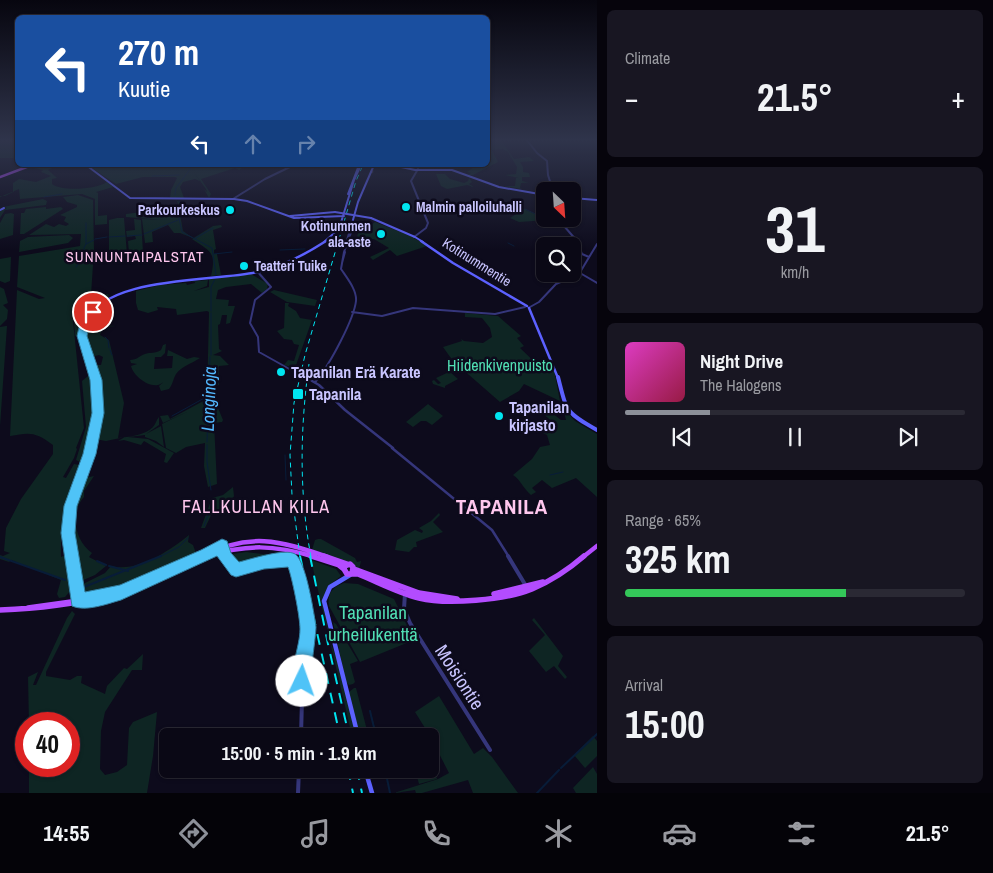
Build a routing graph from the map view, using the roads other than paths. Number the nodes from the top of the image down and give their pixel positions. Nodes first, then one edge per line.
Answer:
1 (101, 176) edge
2 (270, 176) edge
3 (356, 176) edge
4 (370, 176) tunnel mouth
5 (370, 176) tunnel mouth
6 (413, 176) edge
7 (473, 176) edge
8 (536, 192) edge
9 (361, 195) junction
10 (233, 199) junction
11 (581, 199) edge
12 (597, 201) edge
13 (335, 214) junction
14 (342, 216) junction
15 (295, 217) junction
16 (373, 220) junction
17 (352, 227) junction
18 (566, 228) edge
19 (414, 236) junction
20 (597, 244) edge
21 (589, 258) junction
22 (581, 271) edge
23 (257, 272) junction
24 (581, 274) edge
25 (561, 282) edge
26 (597, 283) edge
27 (527, 307) junction
28 (352, 312) junction
29 (315, 382) junction
30 (597, 430) edge
31 (597, 546) edge
32 (222, 548) junction
33 (345, 568) junction
34 (352, 572) junction
35 (340, 580) junction
36 (527, 588) junction
37 (405, 591) junction
38 (76, 603) junction
39 (0, 610) edge
40 (301, 728) edge
41 (356, 728) edge
42 (490, 750) dead end
43 (299, 778) edge
44 (368, 778) edge
45 (298, 793) edge
46 (372, 793) edge

1 - 10 main road
2 - 10 street
3 - 14 main road
4 - 9 main road
5 - 9 main road
6 - 19 street
7 - 8 main road
9 - 17 main road
10 - 15 main road
11 - 12 main road
13 - 14 main road
13 - 15 main road
13 - 15 main road
13 - 16 main road, Kotinummentie, bridge
14 - 23 main road
16 - 17 main road
16 - 19 main road, Kotinummentie
17 - 28 street
18 - 21 street
19 - 27 main road, Kotinummentie
20 - 21 street
21 - 22 street
23 - 29 street, bridge
23 - 38 main road
24 - 26 street
25 - 27 street
27 - 28 street
27 - 30 main road, Kotinummentie
28 - 29 street
29 - 36 street
31 - 36 main road
32 - 33 main road
32 - 38 main road
32 - 40 street
33 - 34 main road
33 - 34 main road
33 - 35 main road
34 - 35 main road
34 - 37 main road
35 - 41 main road
36 - 37 main road
37 - 42 street, Moisiontie
38 - 39 main road
43 - 45 street
44 - 46 main road

